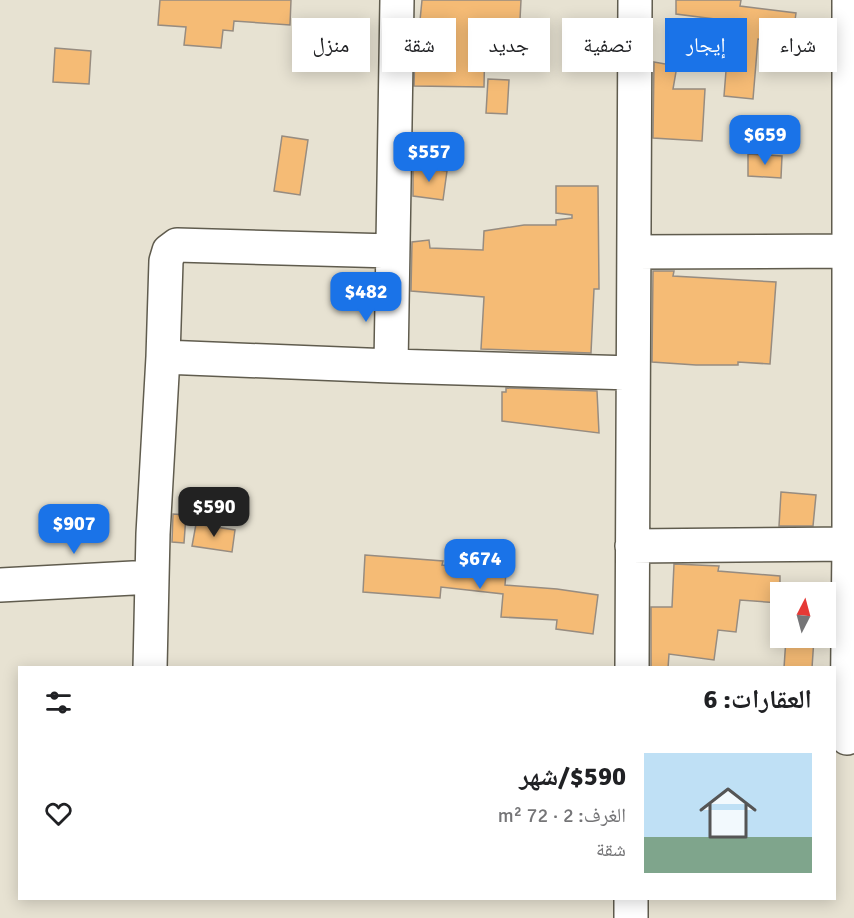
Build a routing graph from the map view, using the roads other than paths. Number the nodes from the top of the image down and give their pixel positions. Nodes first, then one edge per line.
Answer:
1 (397, 0) edge
2 (635, 0) edge
3 (849, 0) edge
4 (392, 251) junction
5 (852, 251) edge
6 (634, 252) junction
7 (163, 357) junction
8 (391, 366) junction
9 (633, 373) junction
10 (852, 544) edge
11 (632, 546) junction
12 (152, 577) junction
13 (0, 585) edge
14 (150, 666) edge
15 (632, 666) edge
16 (845, 738) edge
17 (631, 900) edge
18 (631, 918) edge

1 - 4 street
2 - 6 street
3 - 5 street
4 - 7 street
4 - 8 street
5 - 6 street
5 - 10 street
6 - 9 street
7 - 8 street
7 - 12 street
8 - 9 street
9 - 11 street
10 - 11 street
10 - 16 street
11 - 15 street
12 - 13 street
12 - 14 street
17 - 18 street

